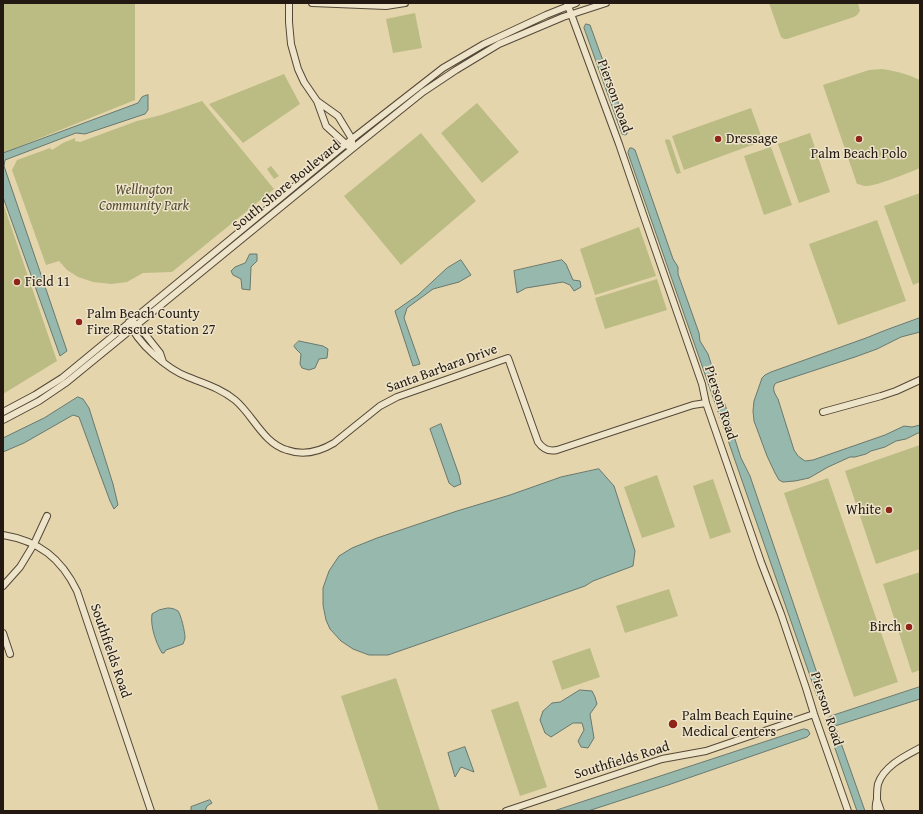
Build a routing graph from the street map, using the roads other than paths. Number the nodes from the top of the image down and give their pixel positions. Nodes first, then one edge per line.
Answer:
1 (289, 3) edge
2 (312, 3) edge
3 (405, 3) edge
4 (576, 3) edge
5 (606, 3) edge
6 (568, 4) edge
7 (571, 14) junction
8 (317, 101) junction
9 (352, 139) junction
10 (345, 144) junction
11 (352, 149) junction
12 (129, 322) junction
13 (137, 324) junction
14 (132, 329) junction
15 (163, 362) junction
16 (920, 380) edge
17 (706, 403) junction
18 (3, 412) edge
19 (823, 412) dead end
20 (3, 420) edge
21 (47, 516) dead end
22 (3, 535) edge
23 (34, 544) junction
24 (3, 586) edge
25 (3, 633) edge
26 (10, 654) dead end
27 (814, 714) junction
28 (920, 748) edge
29 (877, 800) junction
30 (150, 811) edge
31 (506, 811) edge
32 (848, 811) edge
33 (876, 811) edge
34 (881, 811) edge

1 - 8 street
2 - 3 street
4 - 6 street, South Shore Boulevard
5 - 7 street, South Shore Boulevard
6 - 7 street, Pierson Road
6 - 9 street, South Shore Boulevard
7 - 11 street, South Shore Boulevard
7 - 17 street, Pierson Road
8 - 9 street
8 - 10 street
9 - 10 street, South Shore Boulevard
9 - 11 street
10 - 11 street
10 - 12 street, South Shore Boulevard
11 - 13 street, South Shore Boulevard
12 - 13 street
12 - 14 street, Santa Barbara Drive
12 - 18 street, South Shore Boulevard
13 - 14 street, South Shore Boulevard
13 - 15 street, Santa Barbara Drive
14 - 15 street, Santa Barbara Drive
14 - 20 street, South Shore Boulevard
15 - 17 street, Santa Barbara Drive
16 - 19 street
17 - 27 street, Pierson Road
21 - 23 street
22 - 23 street, Southfields Road
23 - 24 street
23 - 30 street, Southfields Road
25 - 26 street
27 - 31 street, Southfields Road
27 - 32 street, Pierson Road
28 - 29 street
29 - 33 street
29 - 34 street

